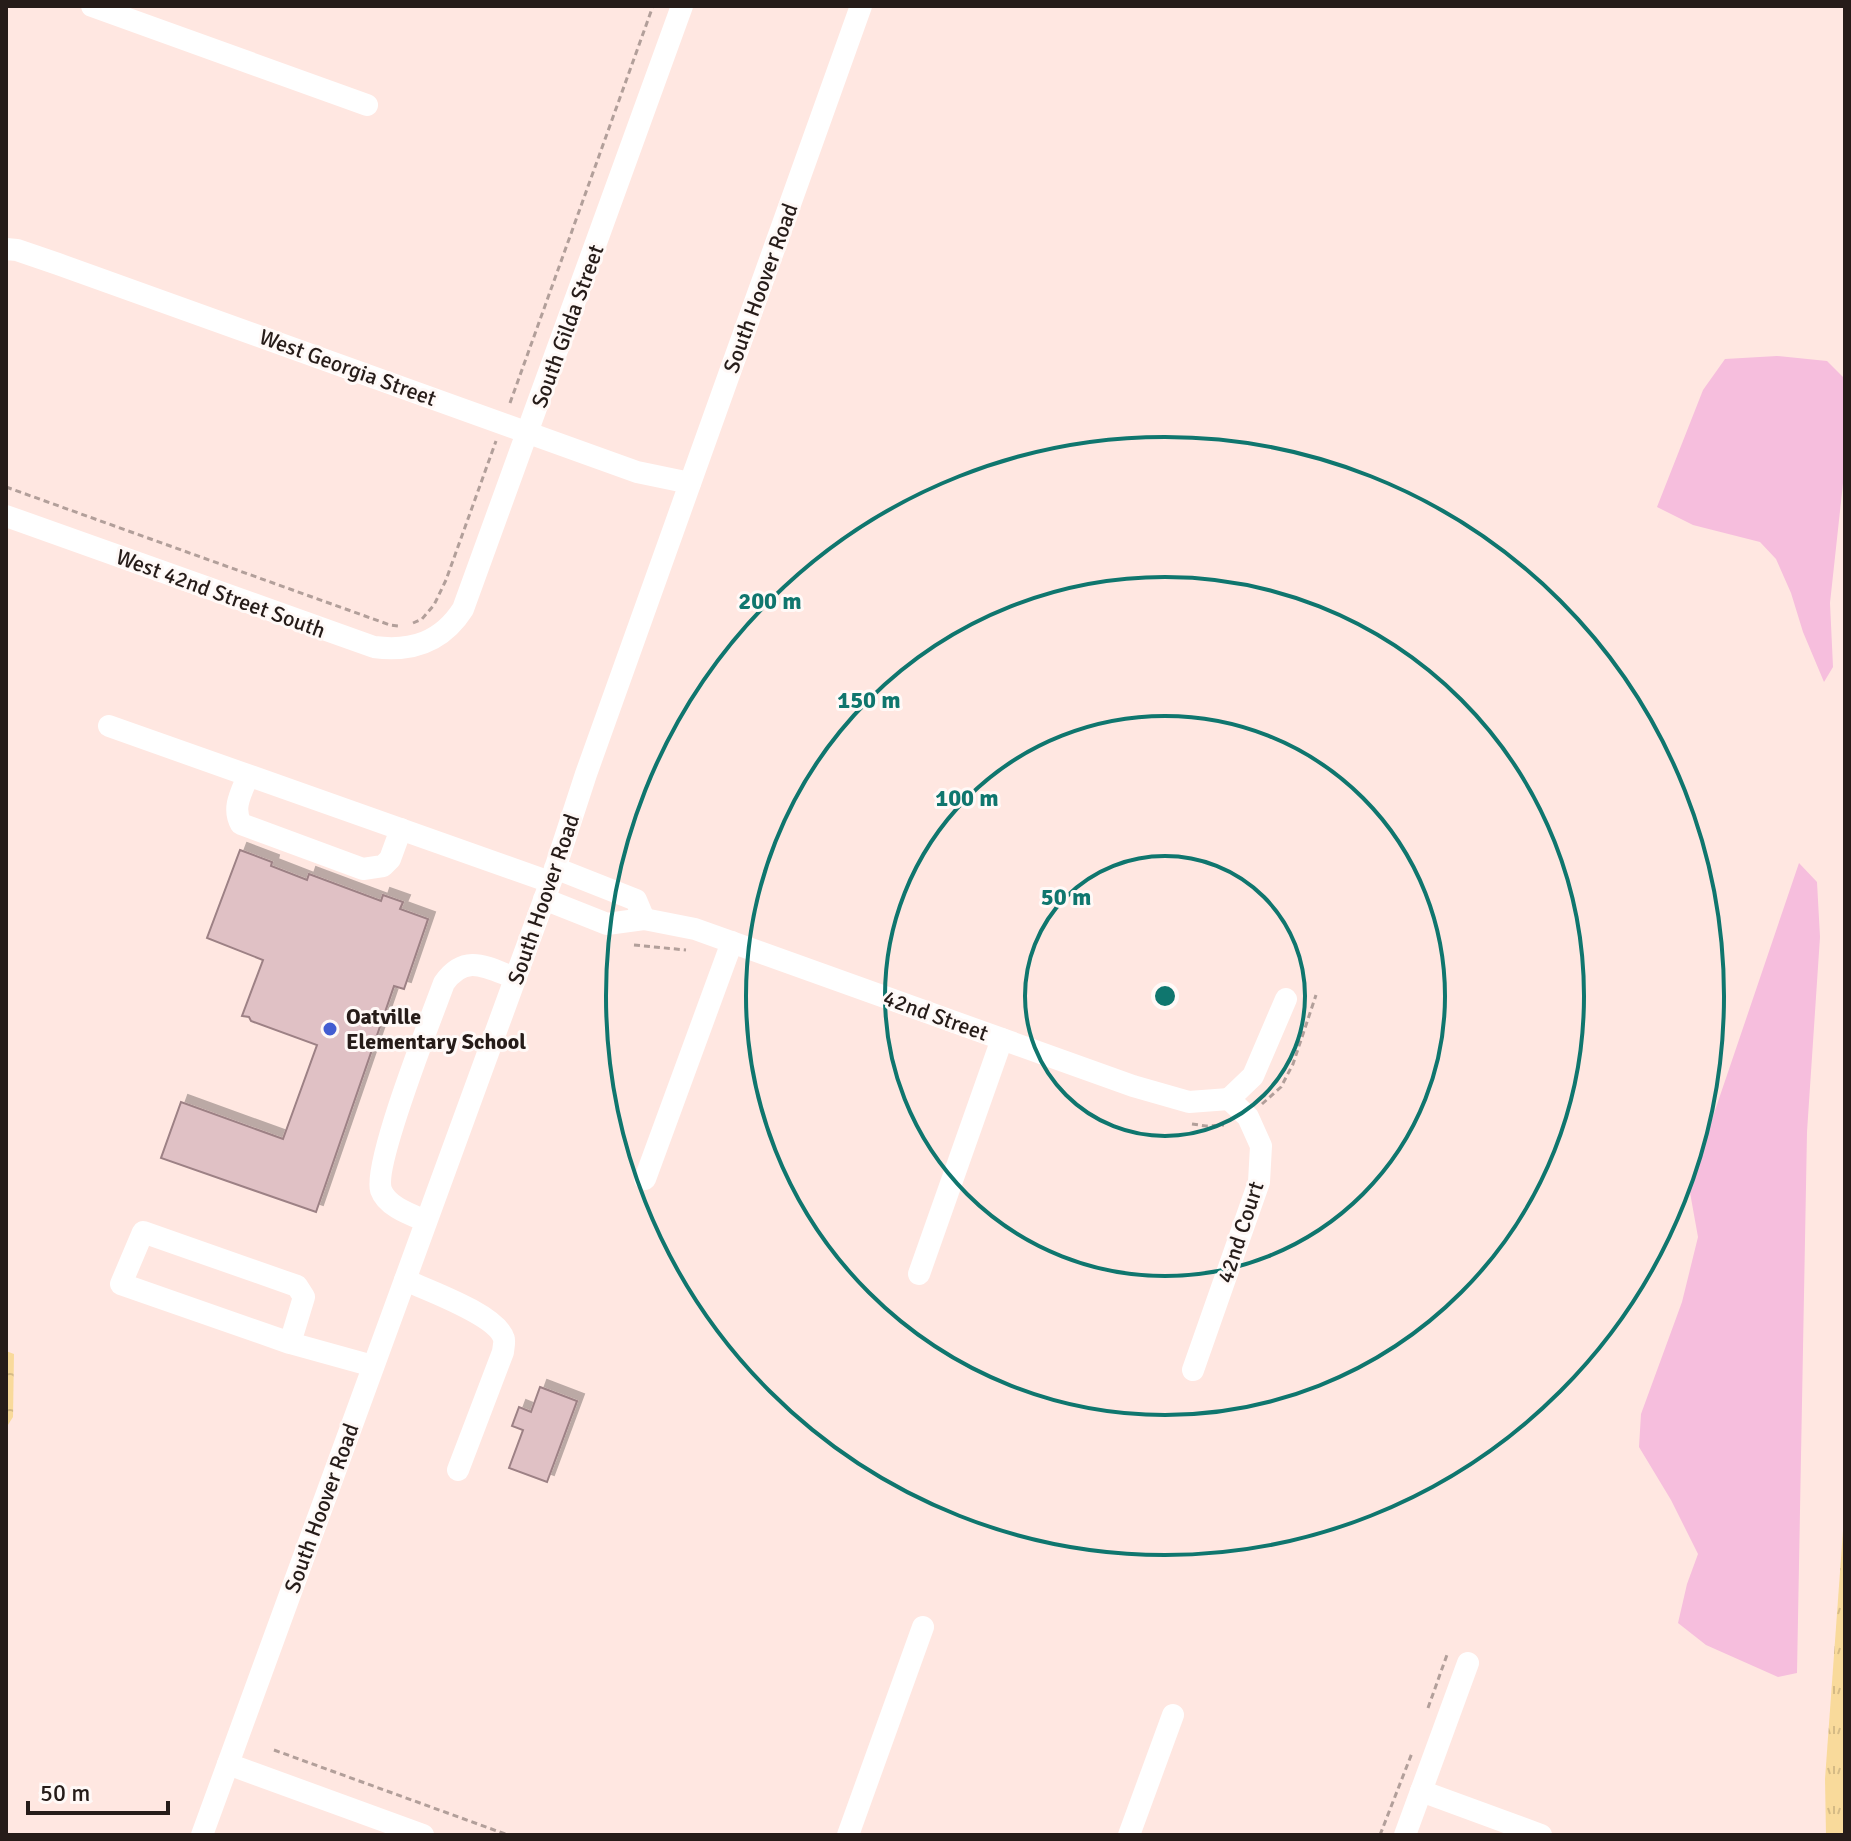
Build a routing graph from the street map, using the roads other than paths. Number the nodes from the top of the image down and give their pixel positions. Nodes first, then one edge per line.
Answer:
1 (92, 6) edge
2 (682, 6) edge
3 (855, 8) edge
4 (367, 105) dead end
5 (6, 249) edge
6 (528, 433) junction
7 (690, 483) junction
8 (6, 516) edge
9 (438, 637) joint
10 (109, 726) dead end
11 (248, 776) junction
12 (401, 829) junction
13 (550, 883) junction
14 (644, 919) junction
15 (732, 942) junction
16 (515, 978) junction
17 (1286, 999) dead end
18 (1002, 1039) junction
19 (1229, 1099) junction
20 (645, 1179) dead end
21 (426, 1221) junction
22 (919, 1274) dead end
23 (405, 1280) junction
24 (290, 1343) junction
25 (373, 1366) junction
26 (1193, 1370) dead end
27 (458, 1470) dead end
28 (923, 1627) dead end
29 (1468, 1663) dead end
30 (1173, 1715) dead end
31 (228, 1764) junction
32 (1421, 1791) junction
33 (202, 1835) edge
34 (423, 1835) edge
35 (848, 1835) edge
36 (1129, 1835) edge
37 (1405, 1835) edge
38 (1541, 1835) edge

1 - 4 street
2 - 6 street, South Gilda Street
3 - 7 street, South Hoover Road
5 - 6 street, West Georgia Street
6 - 7 street, West Georgia Street
6 - 9 street, South Gilda Street
7 - 13 street, South Hoover Road
8 - 9 street, West 42nd Street South
10 - 11 street
11 - 12 street
11 - 12 street
12 - 13 street
13 - 14 street, 42nd Street
13 - 14 street
13 - 16 street, South Hoover Road
14 - 15 street, 42nd Street
15 - 18 street, 42nd Street
15 - 20 street
16 - 21 street, South Hoover Road
16 - 21 street
17 - 19 street
18 - 19 street, 42nd Street
18 - 22 street
19 - 26 street, 42nd Court
21 - 23 street, South Hoover Road
23 - 25 street, South Hoover Road
23 - 27 street
24 - 24 street
24 - 25 street
25 - 31 street, South Hoover Road
28 - 35 street
29 - 32 street
30 - 36 street
31 - 33 street, South Hoover Road
31 - 34 street
32 - 37 street
32 - 38 street

